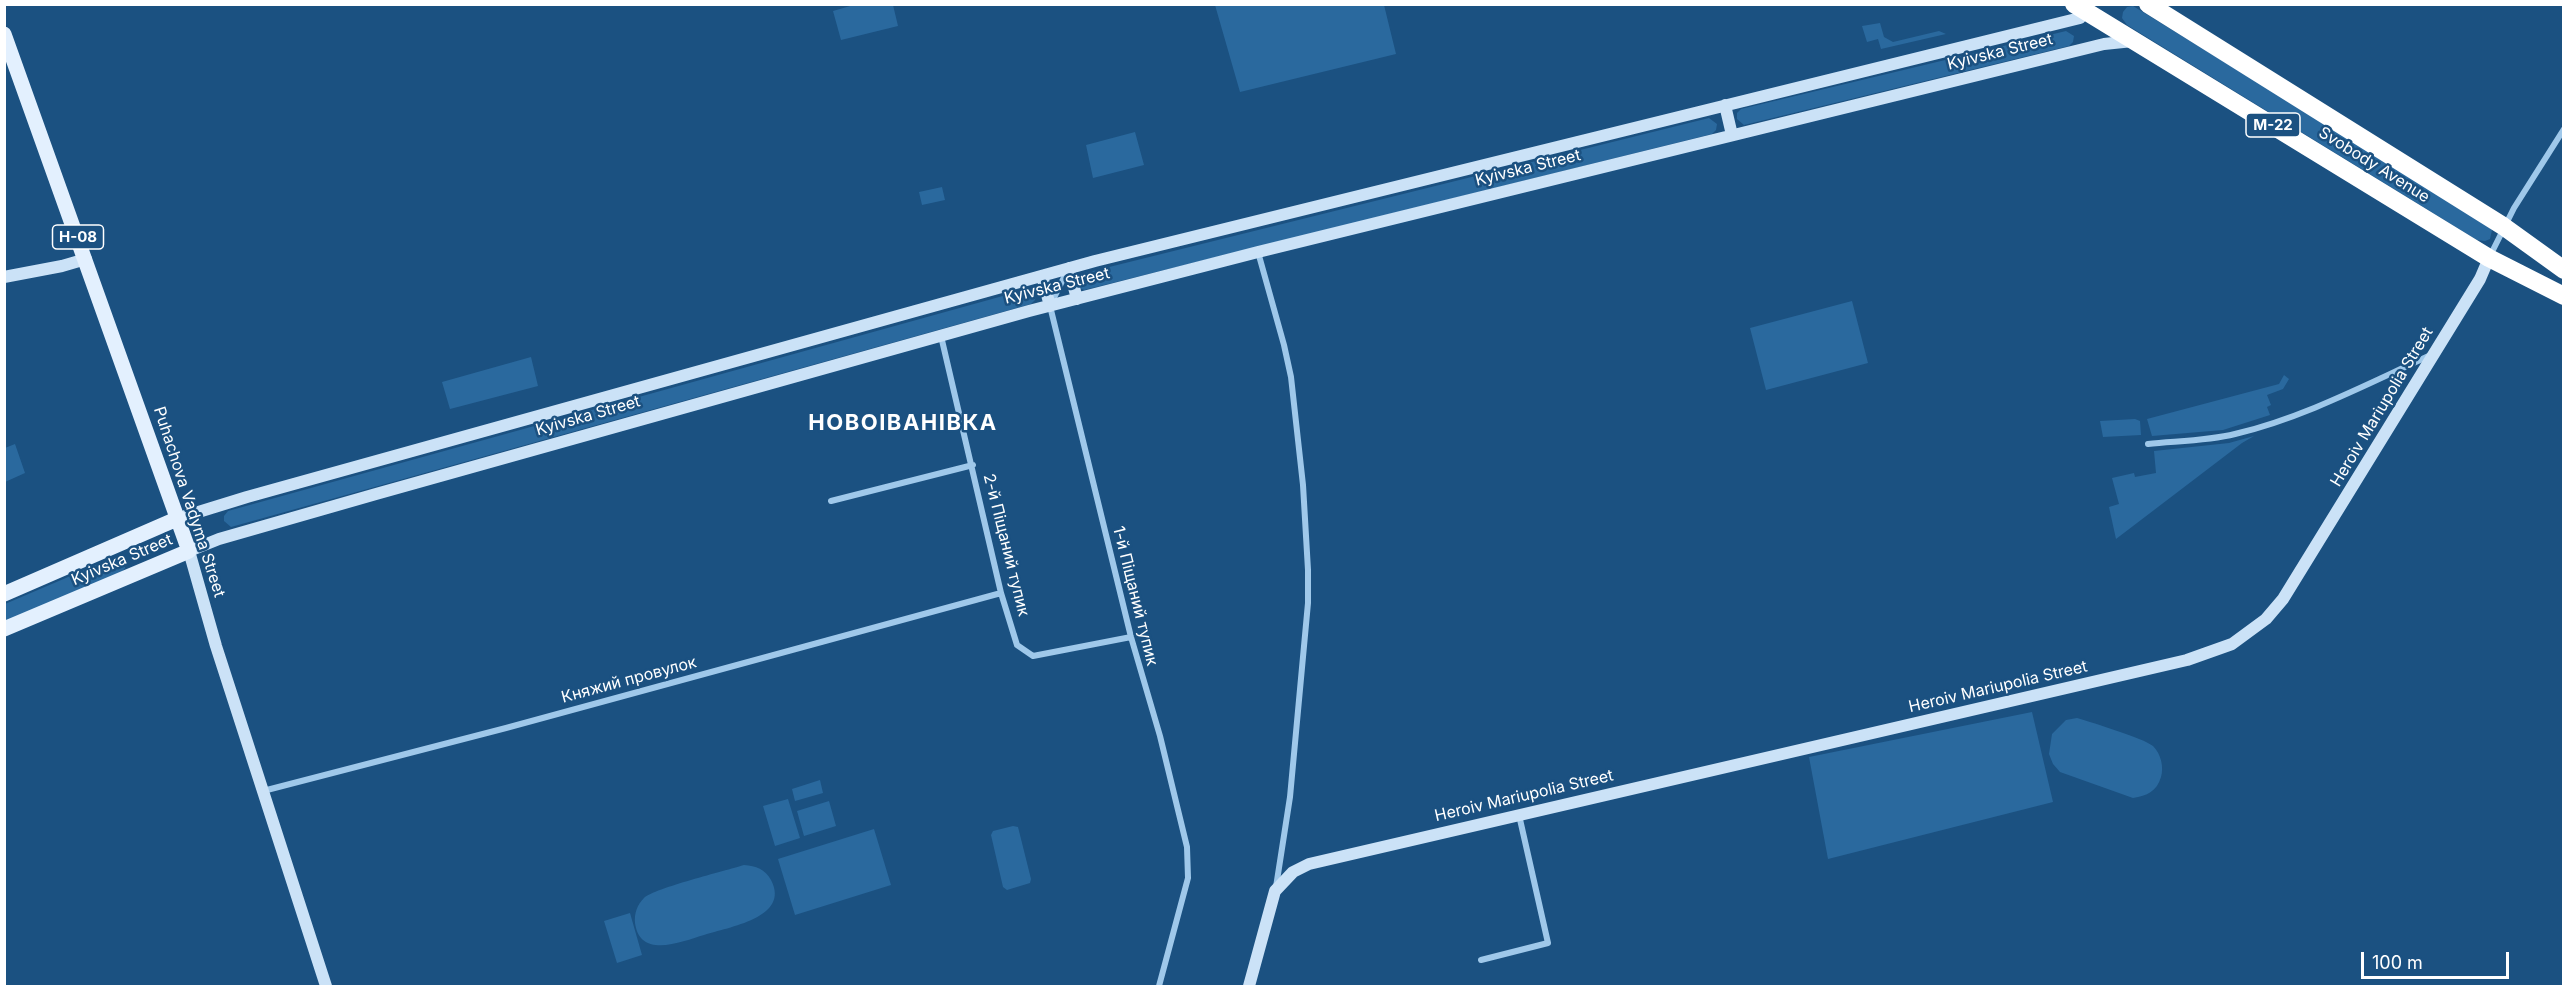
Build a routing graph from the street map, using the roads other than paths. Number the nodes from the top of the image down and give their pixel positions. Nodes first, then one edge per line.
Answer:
1 (2148, 4) edge
2 (2083, 7) edge
3 (4, 34) edge
4 (2136, 41) junction
5 (1725, 105) junction
6 (2564, 129) edge
7 (1732, 135) junction
8 (2503, 226) junction
9 (1258, 252) junction
10 (2489, 258) junction
11 (86, 259) junction
12 (1069, 268) junction
13 (2564, 270) edge
14 (1042, 276) junction
15 (4, 277) edge
16 (2564, 296) edge
17 (1077, 299) junction
18 (1050, 306) junction
19 (941, 336) junction
20 (2434, 354) junction
21 (2148, 444) dead end
22 (973, 465) junction
23 (831, 501) dead end
24 (179, 518) junction
25 (189, 551) junction
26 (1001, 592) junction
27 (4, 594) edge
28 (4, 629) edge
29 (1131, 637) junction
30 (262, 791) junction
31 (1518, 815) junction
32 (1275, 891) junction
33 (1481, 960) dead end
34 (326, 987) edge
35 (1159, 987) edge
36 (1249, 987) edge

1 - 8 highway, Svobody Avenue / М-22
2 - 4 highway, Svobody Avenue / М-22
2 - 5 main road, Kyivska Street
3 - 11 main road, Puhachova Vadyma Street / Н-08
4 - 7 main road, Kyivska Street
4 - 10 highway, Svobody Avenue / М-22
5 - 7 main road
5 - 12 main road, Kyivska Street
6 - 8 street, Heroiv Mariupolia Street
7 - 9 main road, Kyivska Street
8 - 10 street, Heroiv Mariupolia Street
8 - 13 highway, Svobody Avenue / М-22
9 - 17 main road, Kyivska Street
9 - 32 street
10 - 16 highway, Svobody Avenue / М-22
10 - 20 main road, Heroiv Mariupolia Street
11 - 15 main road
11 - 24 main road, Puhachova Vadyma Street / Н-08
12 - 14 main road, Kyivska Street
12 - 17 main road
12 - 18 street
14 - 18 main road
14 - 24 main road, Kyivska Street
17 - 18 main road, Kyivska Street
18 - 19 main road, Kyivska Street
18 - 29 street, 1-й Піщаний тупик
19 - 22 street, 2-й Піщаний тупик
19 - 25 main road, Kyivska Street
20 - 21 street
20 - 31 main road, Heroiv Mariupolia Street
22 - 23 street
22 - 26 street, 2-й Піщаний тупик
24 - 25 main road, Puhachova Vadyma Street / Н-08
24 - 27 main road, Kyivska Street
25 - 28 main road, Kyivska Street
25 - 30 main road, Puhachova Vadyma Street
26 - 29 street, 2-й Піщаний тупик
26 - 30 street, Княжий провулок
29 - 35 street, 1-й Піщаний тупик
30 - 34 main road, Puhachova Vadyma Street
31 - 32 main road, Heroiv Mariupolia Street
31 - 33 street
32 - 36 main road

